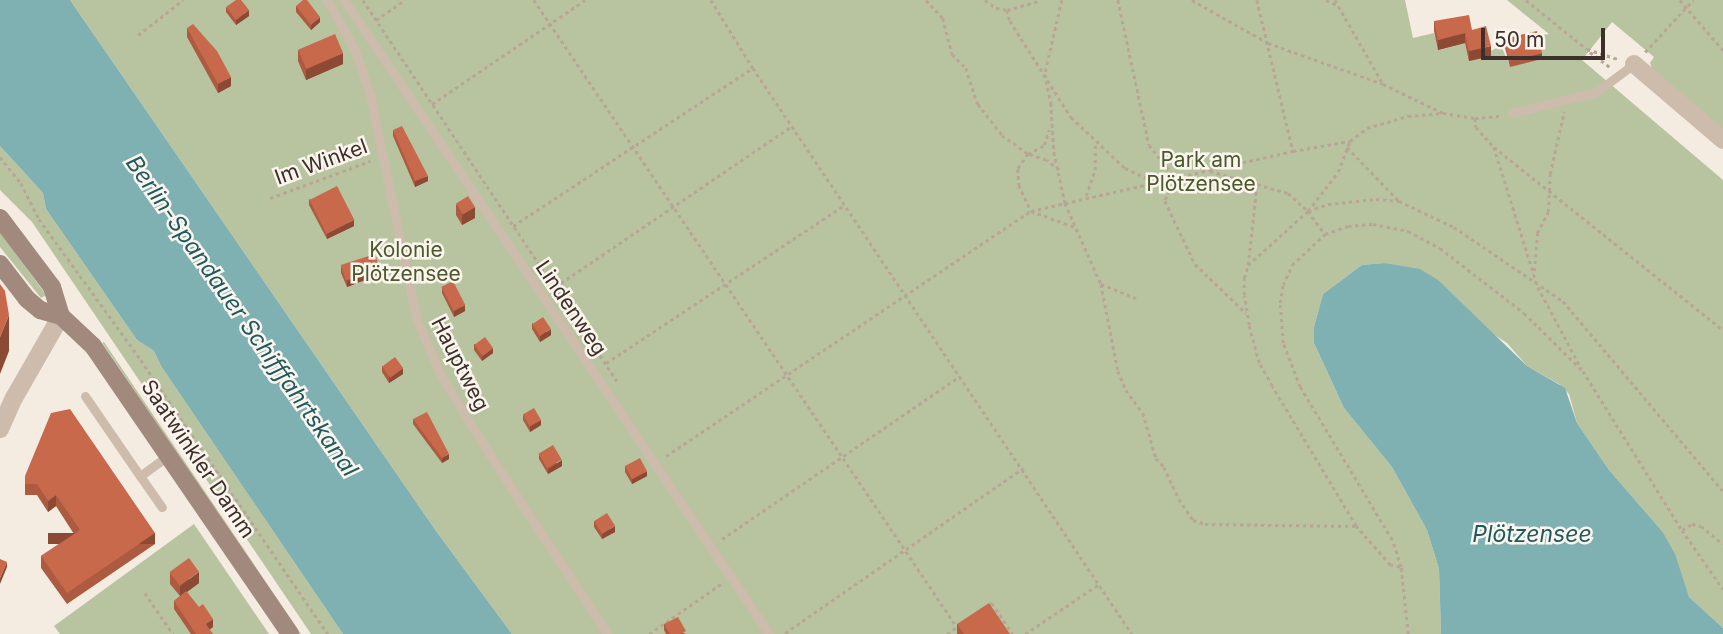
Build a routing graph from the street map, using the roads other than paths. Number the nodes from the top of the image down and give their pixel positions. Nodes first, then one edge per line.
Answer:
1 (327, 0) edge
2 (344, 0) edge
3 (354, 14) junction
4 (341, 21) junction
5 (1634, 64) joint
6 (1512, 113) road end
7 (1723, 140) edge
8 (0, 218) edge
9 (0, 264) edge
10 (61, 316) junction
11 (85, 396) dead end
12 (0, 429) edge
13 (168, 456) junction
14 (140, 476) junction
15 (162, 507) dead end
16 (290, 634) edge
17 (607, 634) edge
18 (769, 634) edge

1 - 4 lane, Hauptweg
2 - 3 lane, Lindenweg
3 - 4 lane
3 - 18 lane, Lindenweg
4 - 17 lane, Hauptweg
5 - 6 lane
5 - 7 street
8 - 10 main road, Saatwinkler Damm
9 - 10 main road, Saatwinkler Damm
10 - 12 street
10 - 13 main road, Saatwinkler Damm
11 - 14 lane
13 - 14 lane
13 - 16 main road, Saatwinkler Damm
14 - 15 lane

